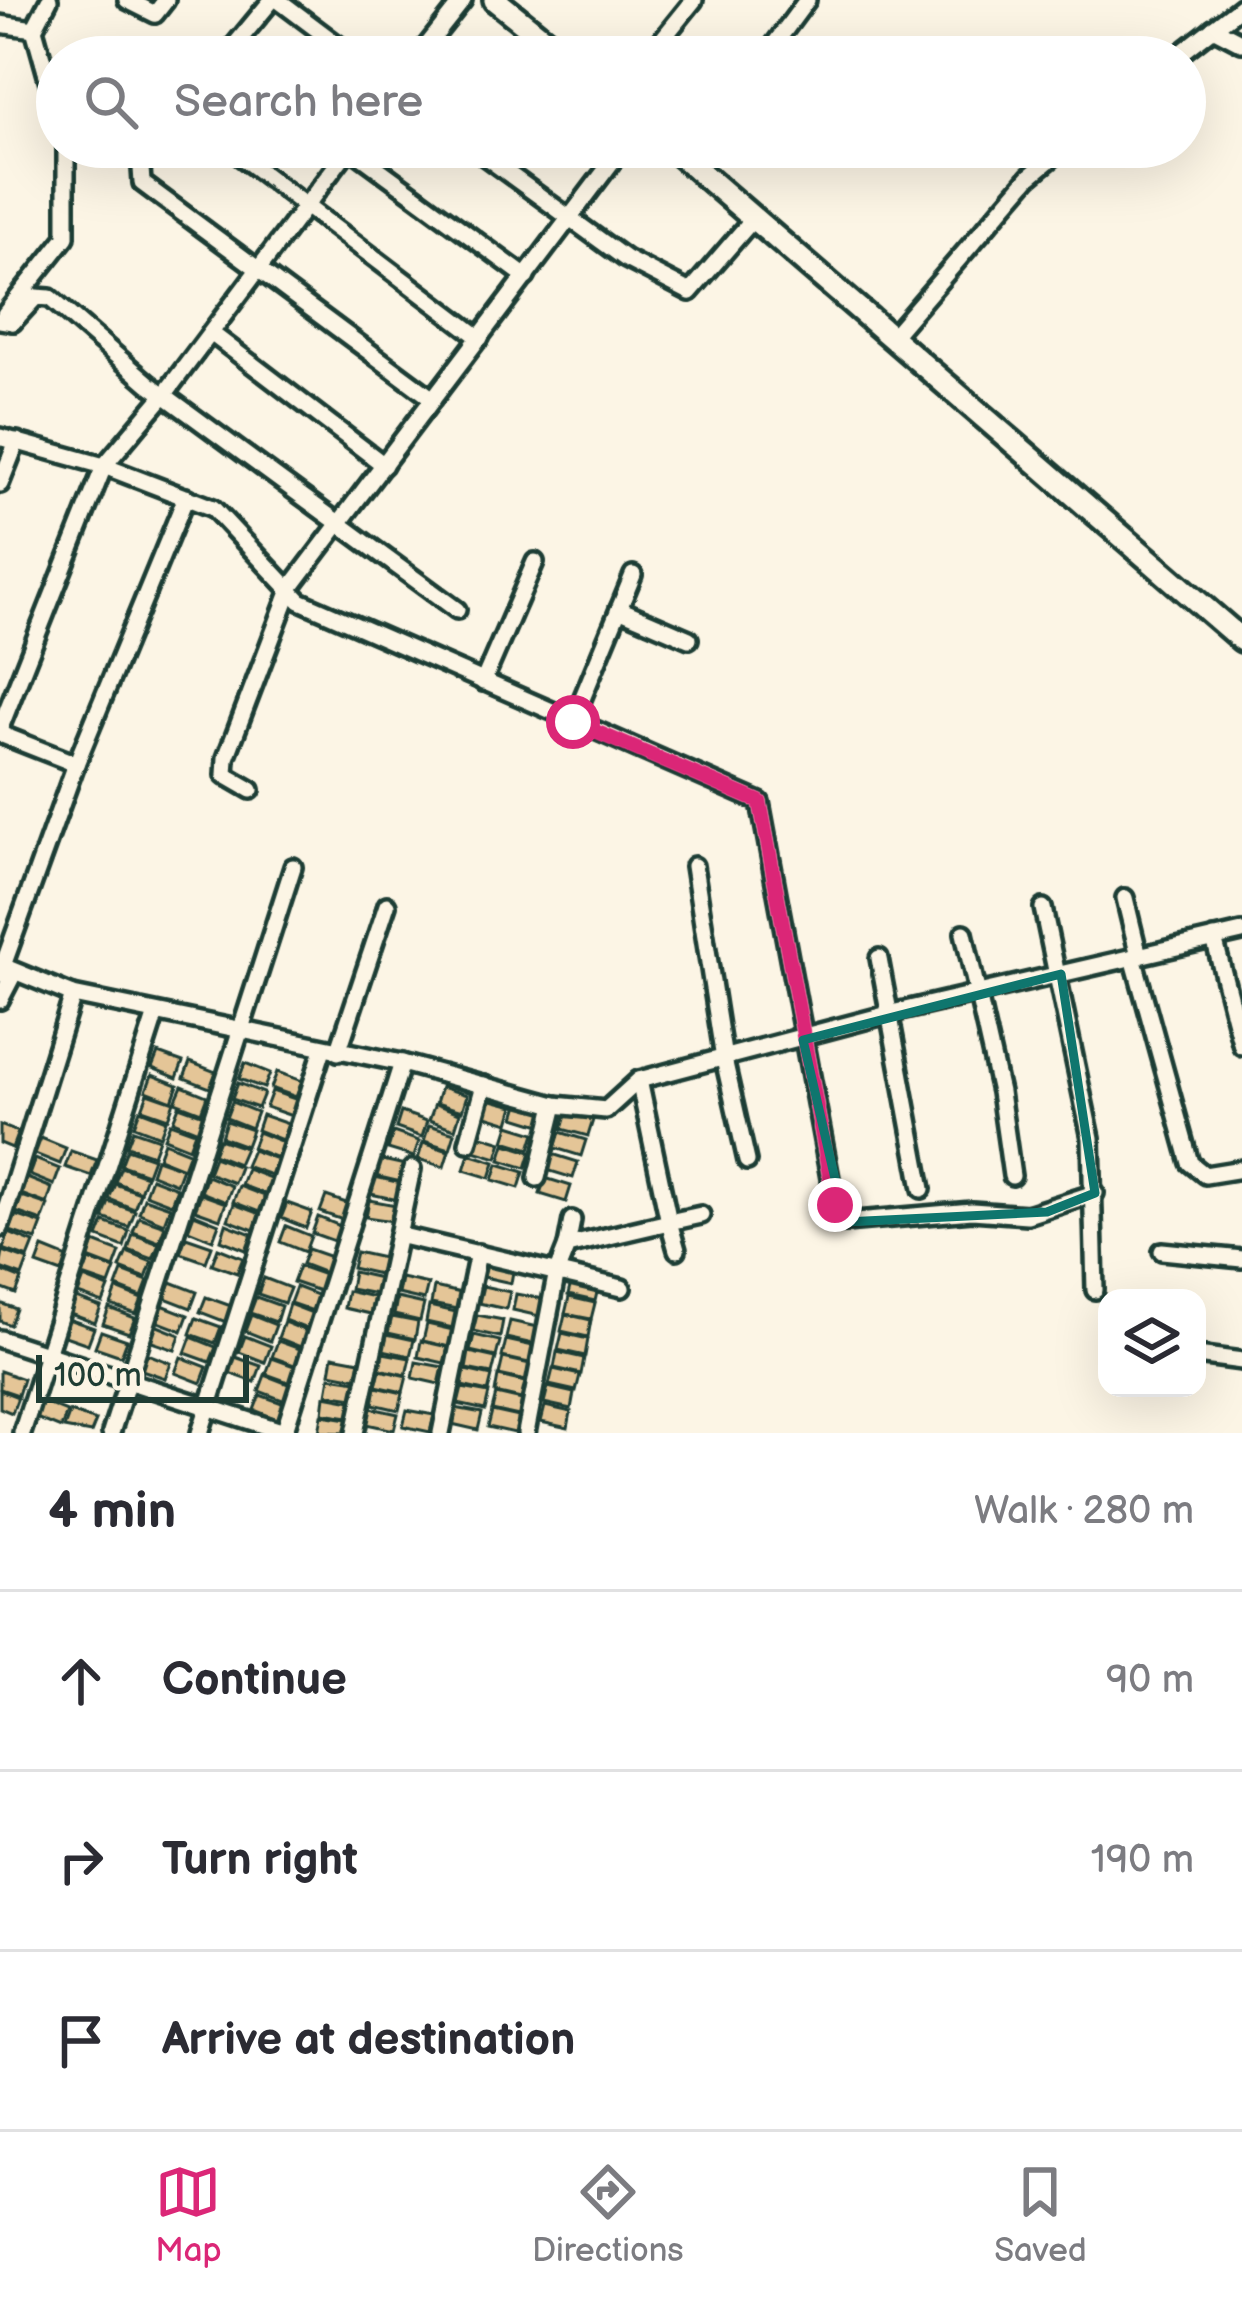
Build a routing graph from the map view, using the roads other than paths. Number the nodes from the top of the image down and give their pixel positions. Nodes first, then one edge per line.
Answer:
1 (50, 0) edge
2 (127, 0) edge
3 (166, 0) edge
4 (275, 0) edge
5 (463, 0) edge
6 (495, 0) edge
7 (694, 0) edge
8 (807, 0) edge
9 (1242, 6) edge
10 (0, 23) edge
11 (1213, 28) junction
12 (34, 29) junction
13 (36, 36) edge
14 (243, 36) edge
15 (325, 36) edge
16 (435, 36) edge
17 (540, 36) edge
18 (665, 36) edge
19 (780, 36) edge
20 (1203, 36) edge
21 (1242, 43) edge
22 (66, 168) edge
23 (143, 168) edge
24 (255, 168) edge
25 (335, 168) edge
26 (378, 168) edge
27 (500, 168) edge
28 (607, 168) edge
29 (696, 168) edge
30 (1040, 168) edge
31 (305, 208) junction
32 (754, 218) junction
33 (568, 220) junction
34 (260, 268) junction
35 (526, 277) junction
36 (7, 321) edge
37 (211, 333) junction
38 (480, 338) junction
39 (890, 339) junction
40 (164, 395) junction
41 (433, 399) junction
42 (8, 439) edge
43 (384, 465) junction
44 (104, 466) junction
45 (0, 484) edge
46 (186, 496) junction
47 (339, 526) junction
48 (535, 562) dead end
49 (633, 575) dead end
50 (291, 587) junction
51 (619, 609) junction
52 (457, 610) dead end
53 (689, 639) dead end
54 (1242, 640) edge
55 (483, 682) junction
56 (573, 722) junction
57 (0, 731) edge
58 (76, 764) junction
59 (251, 790) dead end
60 (694, 866) dead end
61 (293, 867) dead end
62 (1125, 898) dead end
63 (386, 904) dead end
64 (1043, 908) dead end
65 (1242, 932) edge
66 (964, 933) dead end
67 (1214, 938) junction
68 (1136, 957) junction
69 (879, 958) dead end
70 (5, 970) edge
71 (1061, 974) junction
72 (978, 994) junction
73 (73, 995) junction
74 (0, 1000) edge
75 (156, 1013) junction
76 (892, 1013) junction
77 (237, 1031) junction
78 (803, 1040) junction
79 (1242, 1046) edge
80 (330, 1050) junction
81 (724, 1059) junction
82 (402, 1064) junction
83 (639, 1080) junction
84 (484, 1085) junction
85 (555, 1105) junction
86 (468, 1143) dead end
87 (747, 1161) dead end
88 (412, 1169) dead end
89 (1242, 1169) edge
90 (1012, 1176) dead end
91 (537, 1178) dead end
92 (922, 1189) dead end
93 (1095, 1193) junction
94 (701, 1215) dead end
95 (572, 1220) dead end
96 (669, 1222) junction
97 (0, 1228) edge
98 (398, 1234) junction
99 (567, 1246) junction
100 (677, 1250) dead end
101 (1162, 1251) dead end
102 (478, 1253) junction
103 (1242, 1259) edge
104 (557, 1271) junction
105 (622, 1288) dead end
106 (1095, 1290) dead end
107 (0, 1339) edge
108 (48, 1355) junction
109 (1206, 1356) edge
110 (1242, 1361) edge
111 (127, 1381) junction
112 (210, 1408) junction
113 (22, 1433) edge
114 (111, 1433) edge
115 (200, 1433) edge
116 (284, 1433) edge
117 (355, 1433) edge
118 (441, 1433) edge
119 (526, 1433) edge

1 - 12 street
2 - 3 street
4 - 14 street
4 - 15 street
5 - 16 street
6 - 17 main road
7 - 18 street
8 - 19 street
9 - 11 street
10 - 12 street
11 - 20 street
11 - 21 street
12 - 13 street
22 - 36 street
23 - 34 street
24 - 31 street
25 - 31 street
26 - 35 street
27 - 33 street
28 - 33 street
29 - 32 main road
30 - 39 street
31 - 34 street
31 - 38 street
32 - 33 street
32 - 39 main road
33 - 35 street
34 - 37 street
34 - 41 street
35 - 38 street
36 - 40 street
37 - 40 street
37 - 43 street
38 - 41 street
39 - 54 main road
40 - 44 street
40 - 47 street
41 - 43 street
42 - 44 street
42 - 45 street
43 - 47 street
44 - 46 street
44 - 57 street
46 - 50 street
46 - 58 street
47 - 50 street
47 - 52 street
48 - 55 street
49 - 51 street
50 - 55 street
50 - 59 street
51 - 53 street
51 - 56 street
55 - 56 street
56 - 78 street
57 - 58 street
58 - 70 street
60 - 81 street
61 - 77 street
62 - 68 street
63 - 80 street
64 - 71 street
65 - 67 street
66 - 72 street
67 - 68 street
67 - 79 street
68 - 71 street
68 - 89 street
69 - 76 street
70 - 73 street
70 - 74 street
71 - 72 street
71 - 93 street
72 - 76 street
72 - 90 street
73 - 75 street
73 - 97 street
75 - 77 street
75 - 108 street
76 - 78 street
76 - 92 street
77 - 80 street
77 - 111 street
78 - 81 street
78 - 93 street
80 - 82 street
80 - 112 street
81 - 83 street
81 - 87 street
82 - 84 street
82 - 116 street
83 - 85 street
83 - 96 street
84 - 85 street
84 - 86 street
85 - 91 street
88 - 98 street
93 - 106 street
94 - 96 street
95 - 99 street
96 - 99 street
96 - 100 street
98 - 102 street
98 - 117 street
99 - 104 street
101 - 103 street
102 - 104 street
102 - 118 street
104 - 105 street
104 - 119 street
107 - 108 street
108 - 111 street
108 - 113 street
109 - 110 street
111 - 112 street
111 - 114 street
112 - 115 street
112 - 116 street

